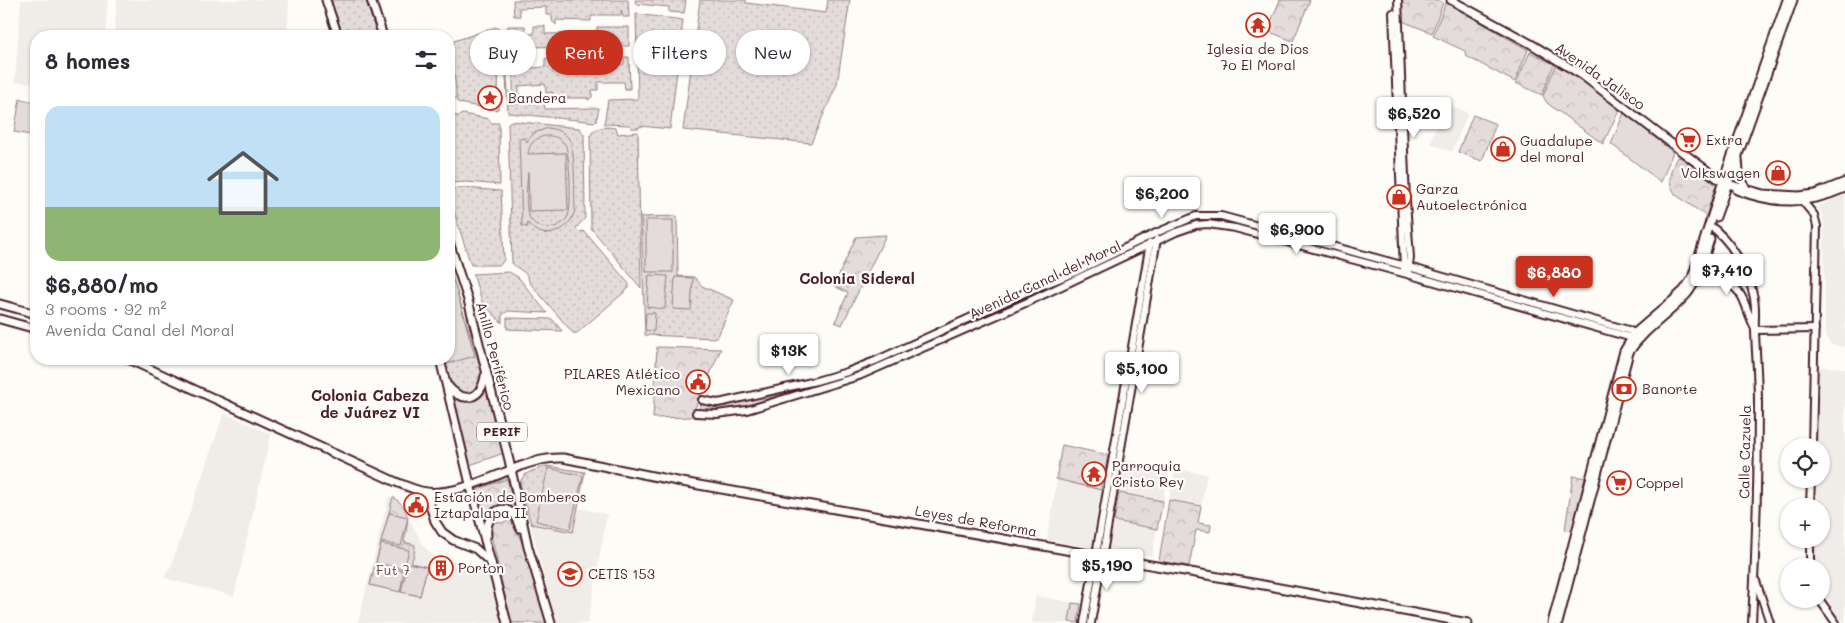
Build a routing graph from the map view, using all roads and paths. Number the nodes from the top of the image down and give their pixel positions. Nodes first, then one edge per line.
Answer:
1 (326, 0) edge
2 (372, 0) edge
3 (1398, 0) edge
4 (1451, 0) edge
5 (1787, 0) edge
6 (1793, 0) edge
7 (1393, 13) dead end
8 (336, 30) edge
9 (381, 30) edge
10 (1770, 57) junction
11 (1738, 153) junction
12 (1725, 182) junction
13 (1845, 182) edge
14 (1746, 188) junction
15 (1845, 188) edge
16 (1802, 199) junction
17 (1711, 226) junction
18 (1153, 235) junction
19 (1158, 241) junction
20 (1150, 245) junction
21 (455, 260) edge
22 (1406, 270) junction
23 (1694, 283) junction
24 (0, 304) edge
25 (1665, 310) junction
26 (30, 312) edge
27 (0, 319) edge
28 (30, 327) edge
29 (1755, 329) junction
30 (1815, 329) junction
31 (1636, 337) junction
32 (141, 365) edge
33 (442, 365) edge
34 (486, 374) junction
35 (448, 385) junction
36 (1128, 394) junction
37 (702, 400) dead end
38 (696, 413) dead end
39 (1812, 438) edge
40 (511, 470) junction
41 (470, 484) junction
42 (426, 492) junction
43 (528, 547) junction
44 (1099, 555) junction
45 (490, 560) junction
46 (1755, 577) junction
47 (1825, 608) edge
48 (507, 623) edge
49 (551, 623) edge
50 (1084, 623) edge
51 (1091, 623) edge
52 (1468, 623) edge
53 (1552, 623) edge
54 (1558, 623) edge
55 (1752, 623) edge
56 (1770, 623) edge
57 (1836, 623) edge

1 - 8 main road
2 - 9 main road
3 - 22 main road
4 - 12 main road, Avenida Jalisco
5 - 10 main road
6 - 10 main road
7 - 22 main road
10 - 11 main road
10 - 12 main road
11 - 12 main road
11 - 14 main road
12 - 14 main road
12 - 16 main road
12 - 17 main road
13 - 16 main road
14 - 16 main road
15 - 16 main road
16 - 30 main road
17 - 23 main road
17 - 25 main road
17 - 29 main road, Calle Cazuela
18 - 19 main road
18 - 20 main road
18 - 22 main road, Avenida Canal del Moral
18 - 37 main road, Avenida Canal del Moral
19 - 20 main road, Avenida Canal del Moral
19 - 22 main road, Avenida Canal del Moral
19 - 36 main road
20 - 36 main road
20 - 38 main road, Avenida Canal del Moral
21 - 34 main road, Anillo Periférico / PERIF
22 - 31 main road, Avenida Canal del Moral
23 - 25 main road
23 - 29 main road, Calle Cazuela
24 - 26 main road
25 - 31 main road
27 - 28 main road
29 - 30 main road
29 - 46 main road, Calle Cazuela
30 - 39 main road
31 - 53 main road
31 - 54 main road
32 - 42 main road
33 - 35 main road, PERIF
34 - 35 main road
34 - 40 main road, Anillo Periférico / PERIF
35 - 41 main road, PERIF
36 - 44 main road
40 - 41 main road, Leyes de Reforma
40 - 43 main road, Anillo Periférico / PERIF
40 - 44 main road, Leyes de Reforma
41 - 42 main road, Leyes de Reforma
41 - 45 main road, PERIF
42 - 45 main road
43 - 45 main road
43 - 49 main road, Anillo Periférico / PERIF
44 - 50 main road
44 - 51 main road
44 - 52 main road, Leyes de Reforma
45 - 48 main road, PERIF
46 - 55 main road, Calle Cazuela
46 - 56 main road, Calle Cazuela
47 - 57 main road

